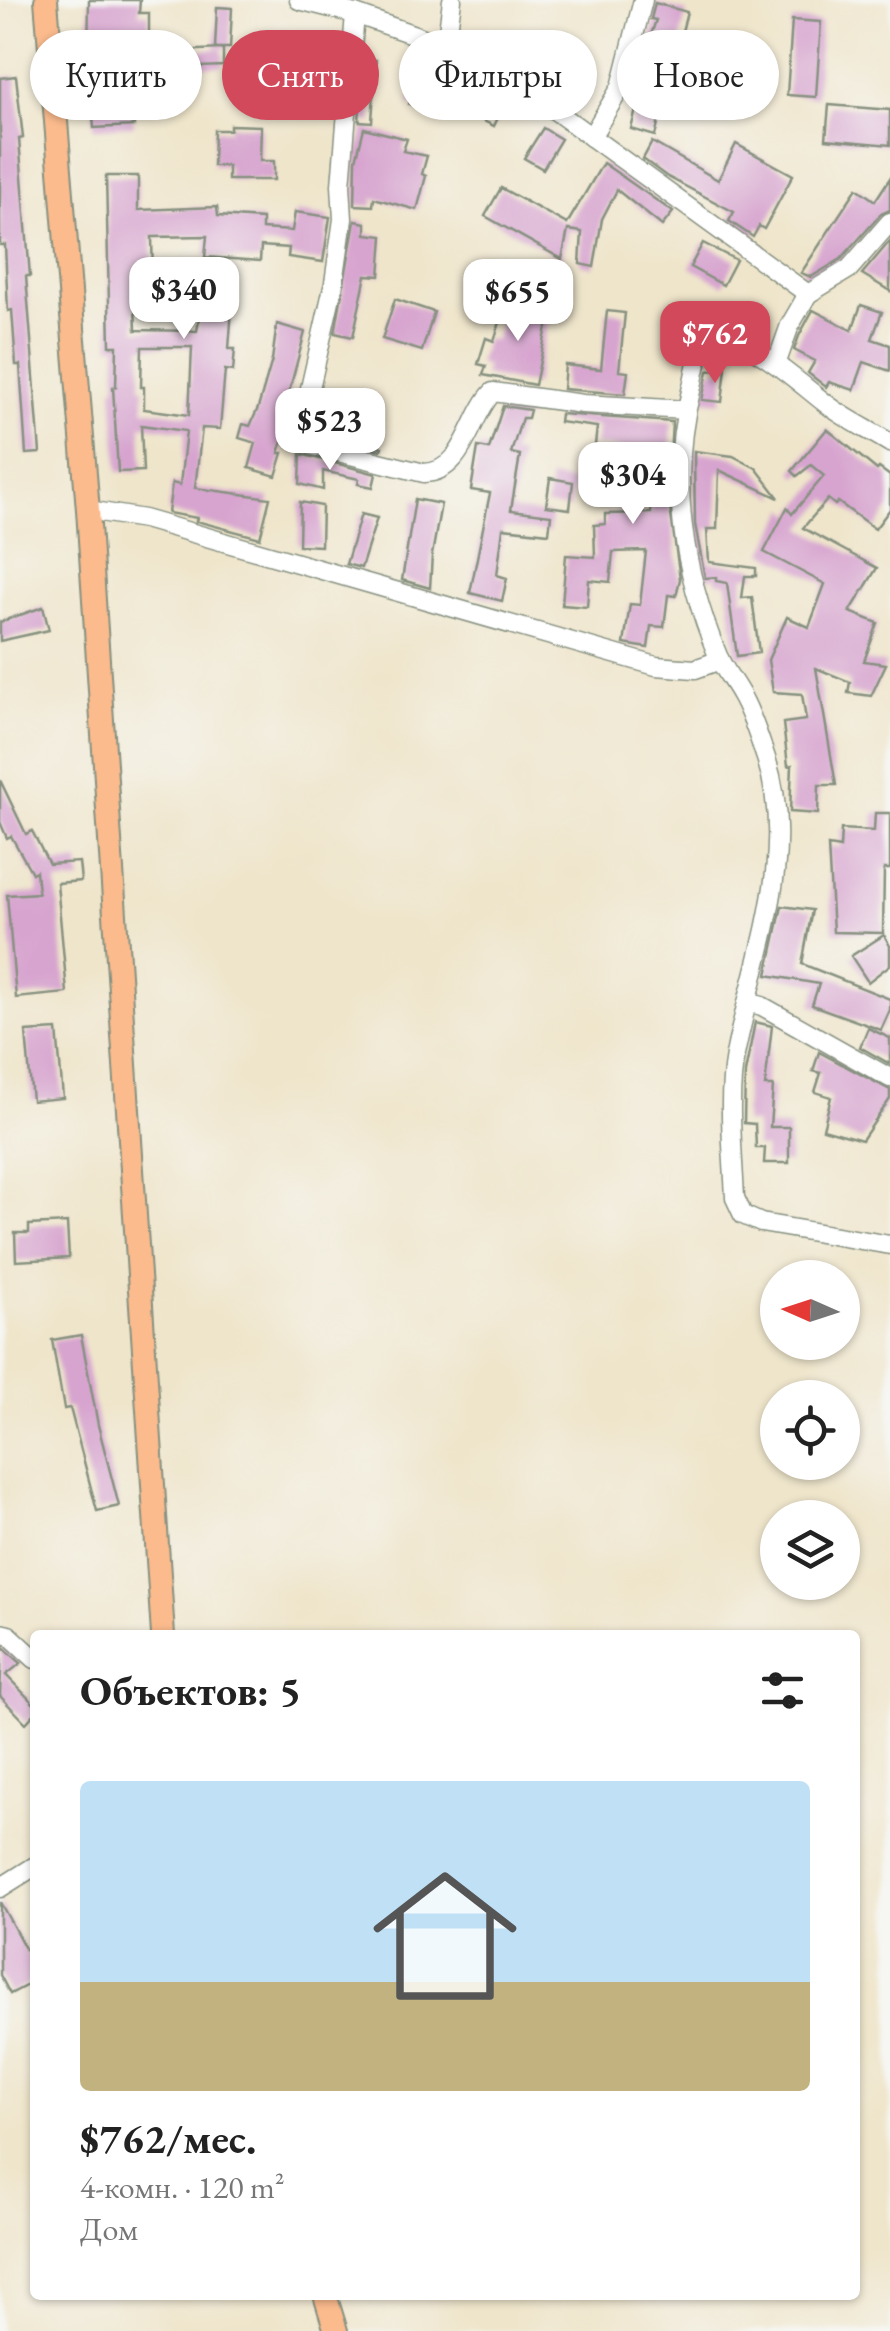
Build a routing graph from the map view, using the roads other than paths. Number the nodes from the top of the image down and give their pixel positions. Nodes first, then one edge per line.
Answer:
1 (46, 0) edge
2 (300, 0) edge
3 (452, 0) edge
4 (643, 0) edge
5 (356, 14) junction
6 (401, 30) edge
7 (448, 30) edge
8 (568, 120) edge
9 (590, 137) junction
10 (890, 222) edge
11 (808, 294) junction
12 (777, 362) junction
13 (686, 410) junction
14 (890, 443) edge
15 (88, 510) junction
16 (720, 660) junction
17 (748, 1002) junction
18 (890, 1078) edge
19 (890, 1245) edge
20 (162, 1630) edge
21 (0, 1633) edge
22 (30, 1654) edge
23 (30, 1869) edge
24 (0, 1888) edge
25 (326, 2300) edge
26 (336, 2331) edge

1 - 15 main road
2 - 5 street
3 - 7 street
4 - 9 street
5 - 6 street
5 - 13 street
8 - 9 street
9 - 11 street
10 - 11 street
11 - 12 street
12 - 13 street
12 - 14 street
13 - 16 street
15 - 16 street
15 - 20 main road
16 - 17 street
17 - 18 street
17 - 19 street
21 - 22 street
23 - 24 street
25 - 26 main road

